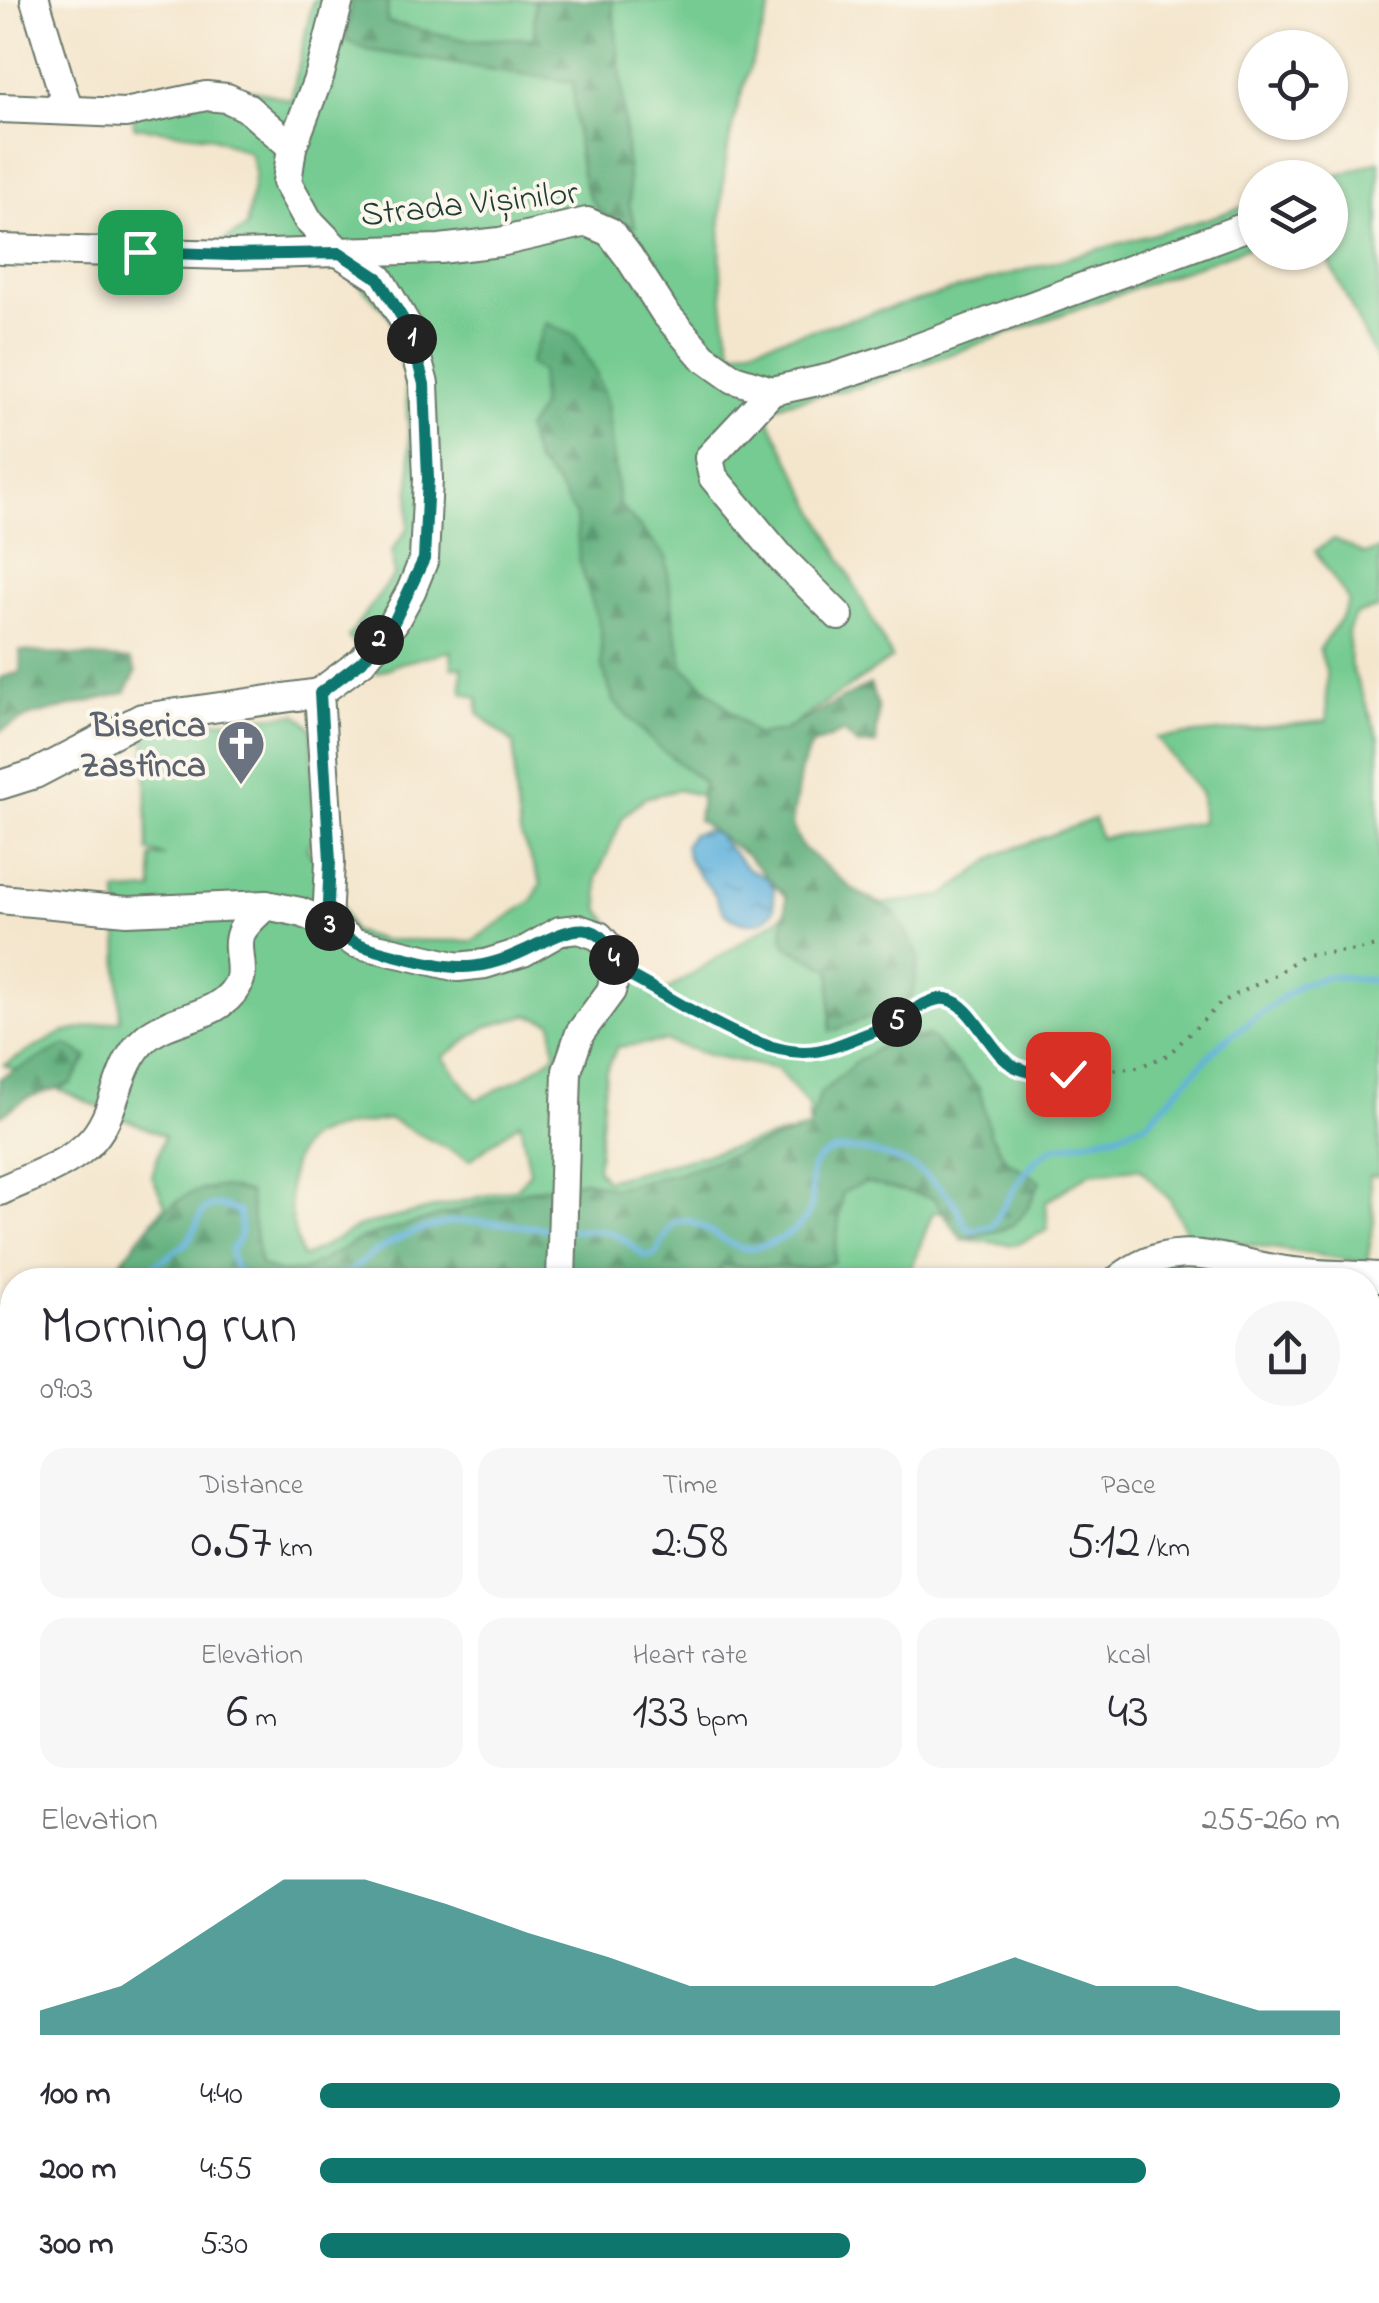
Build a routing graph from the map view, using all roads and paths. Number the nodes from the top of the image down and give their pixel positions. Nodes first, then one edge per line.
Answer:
1 (35, 0) edge
2 (338, 0) edge
3 (0, 108) edge
4 (68, 109) junction
5 (292, 146) junction
6 (1238, 230) edge
7 (0, 249) edge
8 (340, 253) junction
9 (772, 390) junction
10 (838, 616) dead end
11 (320, 693) junction
12 (0, 785) edge
13 (0, 899) edge
14 (266, 904) junction
15 (327, 923) junction
16 (1379, 945) edge
17 (617, 969) junction
18 (0, 1192) edge
19 (561, 1268) edge
20 (1133, 1268) edge
21 (1276, 1268) edge

1 - 4 street
2 - 5 street
3 - 4 street
4 - 5 street
5 - 8 street
6 - 9 street
7 - 8 street, Strada Vișinilor
8 - 9 street, Strada Vișinilor
8 - 11 street
9 - 10 street
11 - 12 street
11 - 15 street
13 - 14 street
14 - 15 street
14 - 18 street
15 - 17 street
16 - 17 path
17 - 19 street
20 - 21 street

